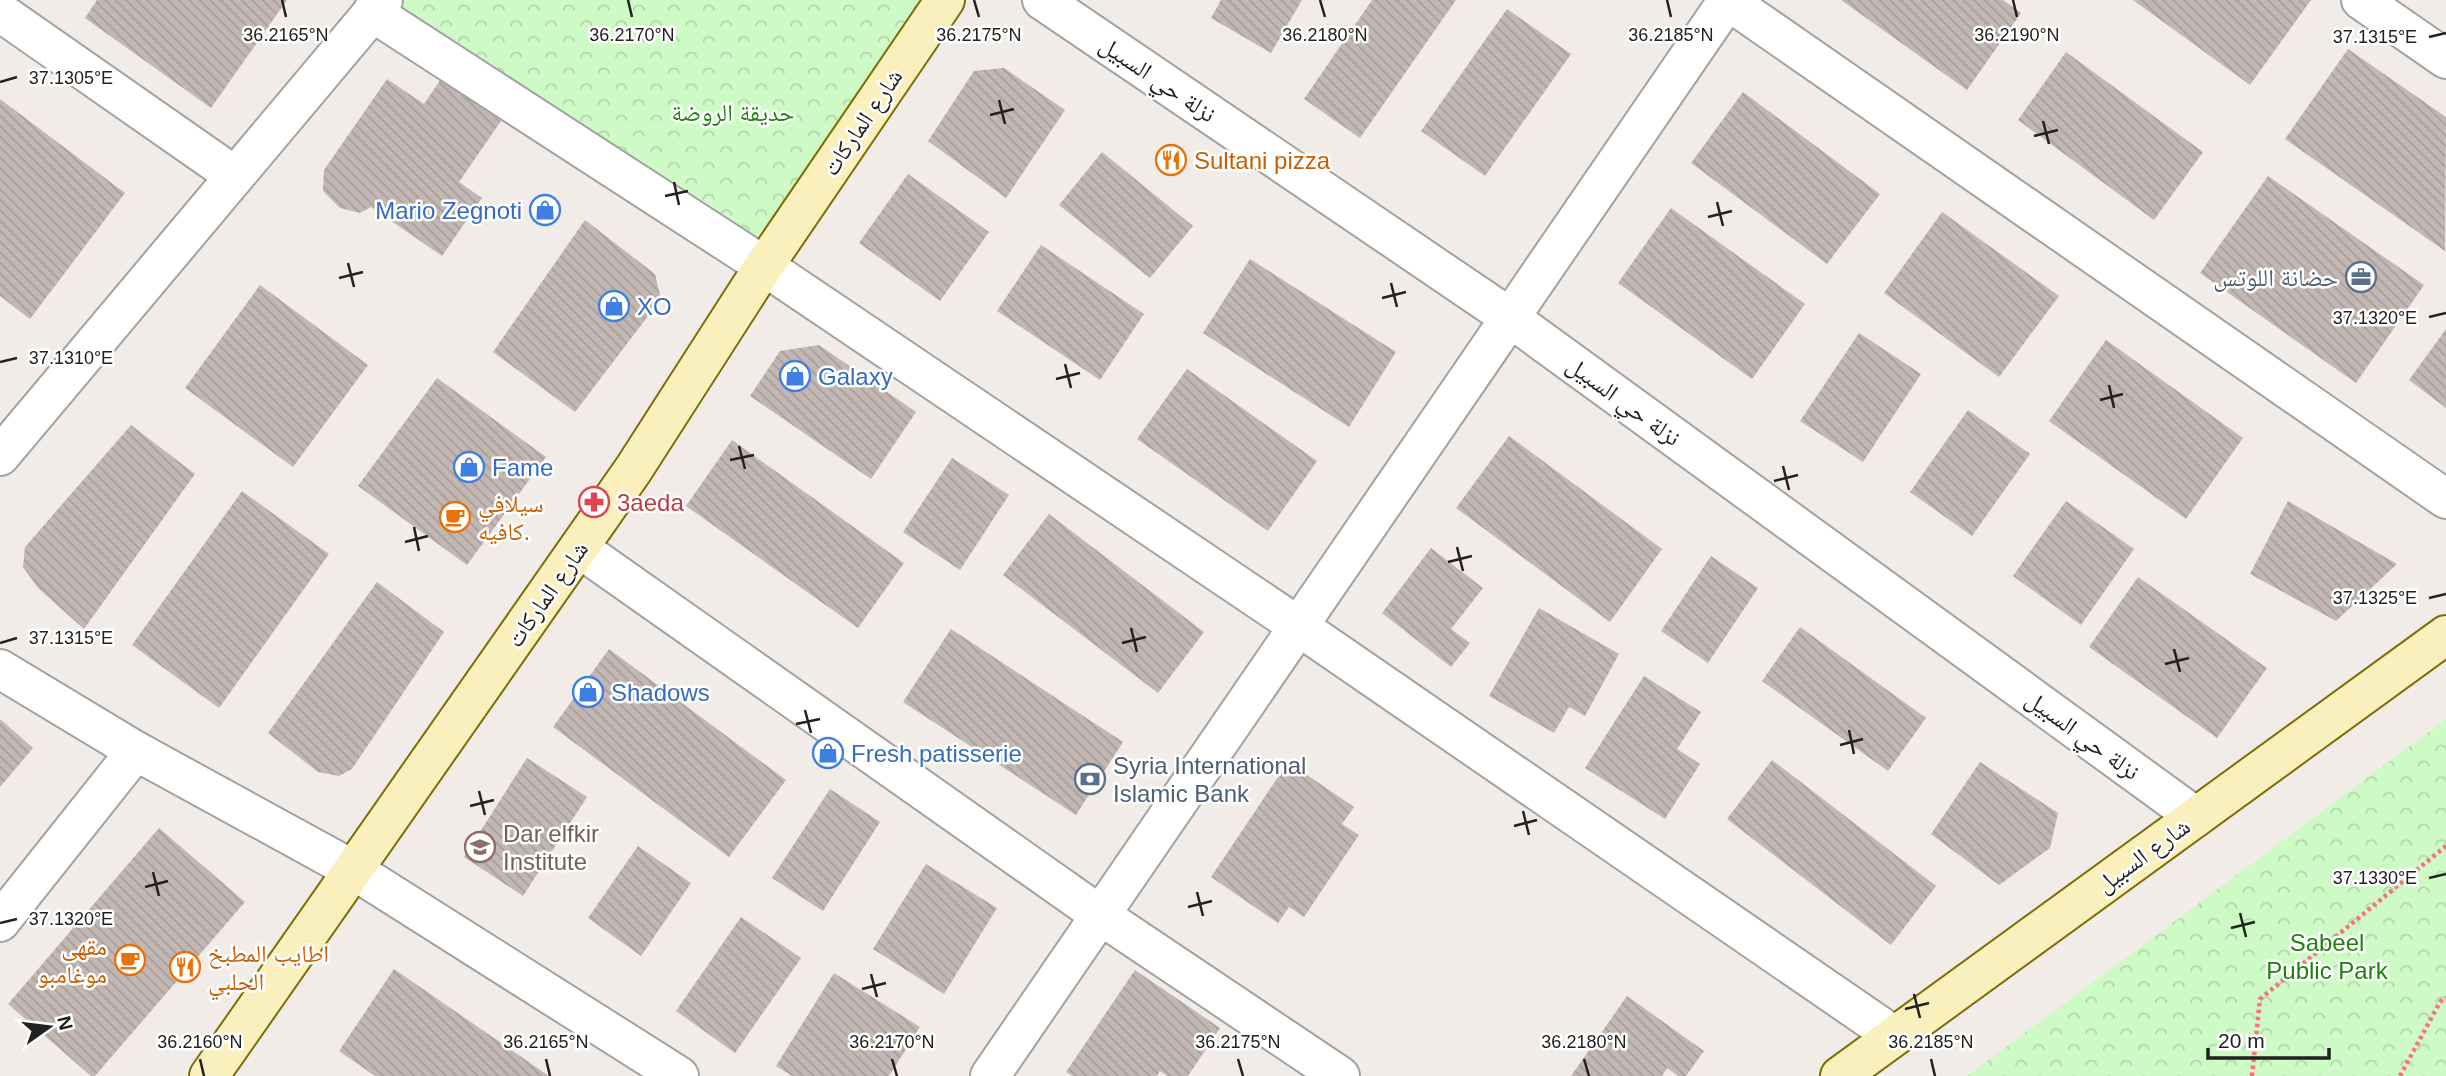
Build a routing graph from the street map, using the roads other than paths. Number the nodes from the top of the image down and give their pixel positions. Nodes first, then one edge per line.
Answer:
1 (945, 0) edge
2 (1042, 0) edge
3 (1727, 0) edge
4 (2361, 0) edge
5 (378, 6) edge
6 (0, 12) edge
7 (2446, 59) edge
8 (235, 176) junction
9 (764, 266) junction
10 (1509, 317) junction
11 (0, 456) edge
12 (2446, 499) edge
13 (579, 548) junction
14 (1298, 626) junction
15 (2446, 635) edge
16 (0, 669) edge
17 (136, 751) junction
18 (2196, 817) junction
19 (355, 871) junction
20 (1100, 915) junction
21 (0, 922) edge
22 (1893, 1035) junction
23 (209, 1076) edge
24 (679, 1076) edge
25 (990, 1076) edge
26 (1340, 1076) edge
27 (1840, 1076) edge

1 - 9 street, شارع الماركات
2 - 10 street, نزلة حي السبيل
3 - 10 street
3 - 12 street
4 - 7 street
5 - 8 street
5 - 9 street
6 - 8 street
8 - 11 street
9 - 13 street, شارع الماركات
9 - 14 street
10 - 14 street
10 - 18 street, نزلة حي السبيل
13 - 19 street, شارع الماركات
13 - 20 street
14 - 20 street
14 - 22 street
15 - 18 street, شارع السبيل
16 - 17 street
17 - 19 street
17 - 21 street
18 - 22 street, شارع السبيل
19 - 23 street, شارع الماركات
19 - 24 street
20 - 25 street
20 - 26 street
22 - 27 street, شارع السبيل

